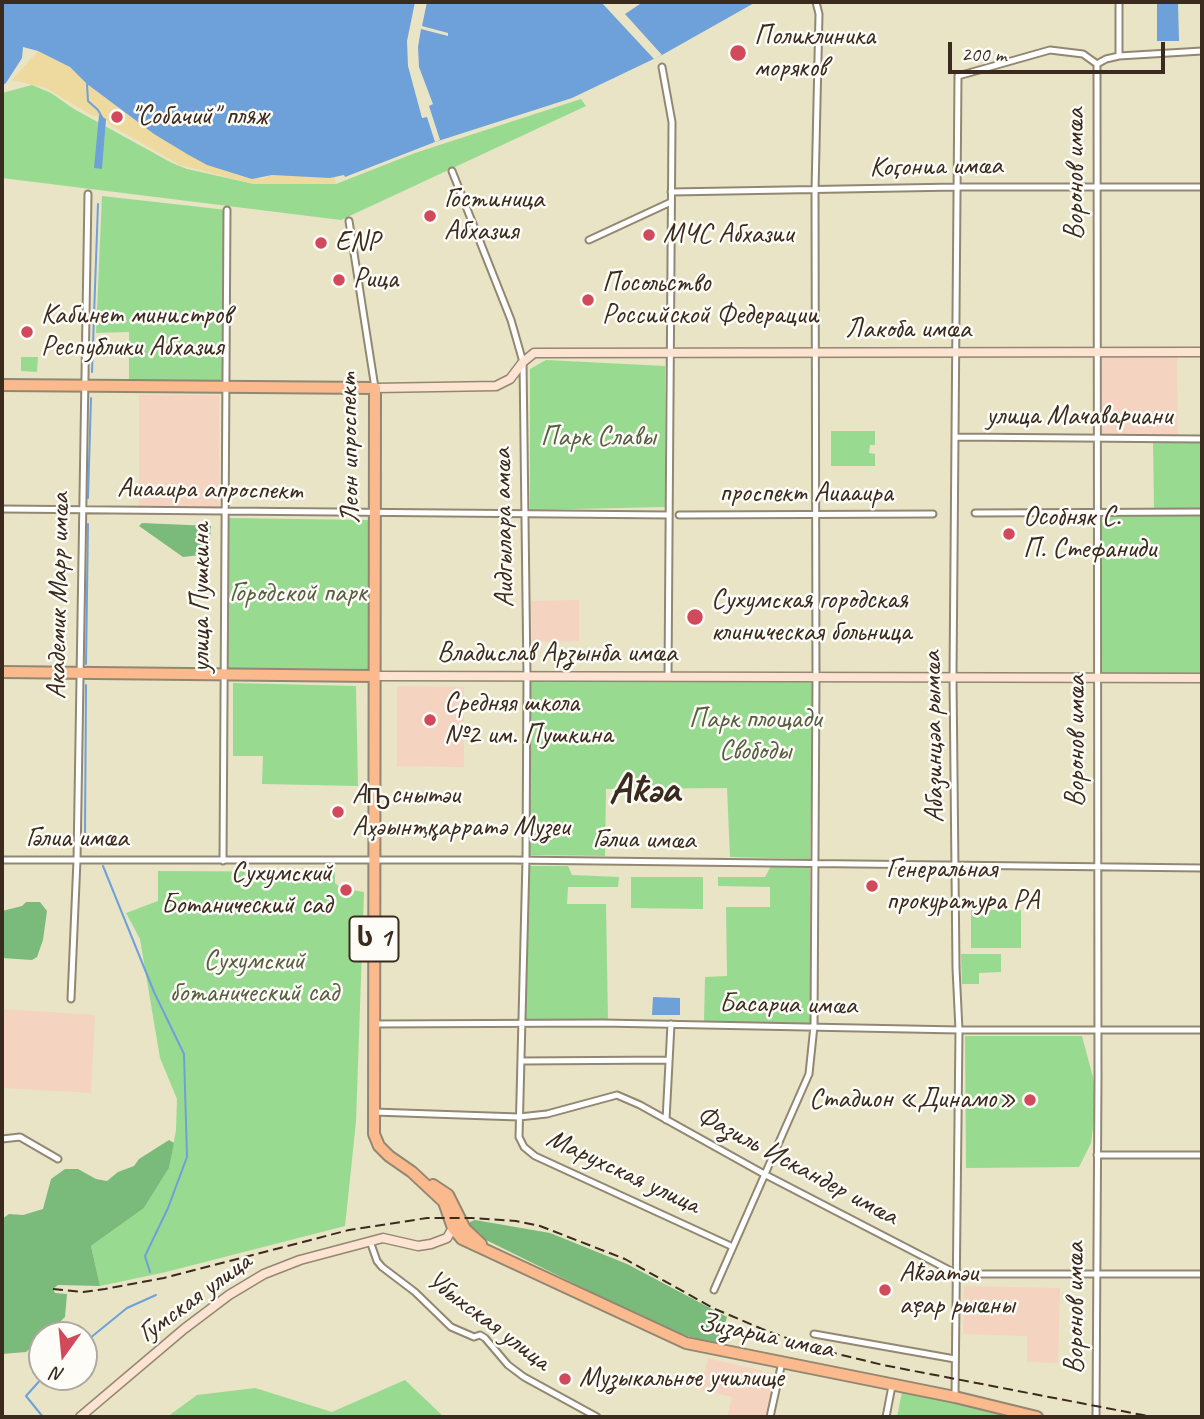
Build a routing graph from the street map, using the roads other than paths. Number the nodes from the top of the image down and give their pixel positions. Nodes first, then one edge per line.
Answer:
1 (816, 2) edge
2 (1119, 2) edge
3 (1202, 51) edge
4 (1119, 56) junction
5 (1097, 64) junction
6 (662, 67) dead end
7 (452, 171) dead end
8 (1097, 186) junction
9 (957, 187) junction
10 (1202, 187) edge
11 (815, 191) junction
12 (671, 192) junction
13 (88, 194) dead end
14 (671, 202) junction
15 (227, 210) dead end
16 (349, 221) dead end
17 (589, 240) dead end
18 (1097, 351) junction
19 (670, 352) junction
20 (956, 352) junction
21 (1202, 352) edge
22 (815, 353) junction
23 (523, 362) junction
24 (2, 385) edge
25 (84, 386) junction
26 (224, 387) junction
27 (375, 388) junction
28 (955, 437) junction
29 (1097, 438) junction
30 (1202, 439) edge
31 (2, 509) edge
32 (81, 510) junction
33 (224, 511) junction
34 (1202, 512) edge
35 (375, 513) junction
36 (975, 513) dead end
37 (1097, 513) junction
38 (525, 514) junction
39 (816, 514) junction
40 (933, 514) dead end
41 (669, 515) junction
42 (679, 515) dead end
43 (2, 672) edge
44 (79, 673) junction
45 (223, 673) junction
46 (374, 676) junction
47 (527, 676) junction
48 (668, 677) junction
49 (816, 677) junction
50 (953, 677) junction
51 (1098, 678) junction
52 (1202, 678) edge
53 (2, 860) edge
54 (77, 860) junction
55 (526, 860) junction
56 (223, 861) junction
57 (376, 861) junction
58 (815, 863) junction
59 (956, 865) junction
60 (1097, 866) junction
61 (1202, 868) edge
62 (71, 999) dead end
63 (522, 1023) junction
64 (372, 1024) junction
65 (671, 1024) junction
66 (814, 1026) junction
67 (959, 1030) junction
68 (1202, 1030) edge
69 (1097, 1031) junction
70 (521, 1060) junction
71 (669, 1060) junction
72 (373, 1112) junction
73 (519, 1116) junction
74 (666, 1120) junction
75 (2, 1139) edge
76 (1097, 1155) junction
77 (1202, 1155) edge
78 (58, 1159) dead end
79 (764, 1174) junction
80 (421, 1180) junction
81 (458, 1213) junction
82 (453, 1228) junction
83 (447, 1238) junction
84 (462, 1239) junction
85 (370, 1241) junction
86 (733, 1247) junction
87 (500, 1255) junction
88 (957, 1274) junction
89 (1202, 1274) edge
90 (1097, 1275) junction
91 (714, 1290) dead end
92 (814, 1334) dead end
93 (955, 1359) junction
94 (782, 1362) junction
95 (892, 1386) junction
96 (955, 1398) junction
97 (80, 1417) edge
98 (597, 1417) edge
99 (771, 1417) edge
100 (886, 1417) edge
101 (1037, 1417) edge
102 (1096, 1417) edge

1 - 11 street
2 - 4 street
3 - 4 street
4 - 5 street
5 - 8 street, Воронов имҩа
5 - 9 street, Абазинцәа рымҩа
6 - 12 street
7 - 23 street, Аидгылара амҩа
8 - 9 street, Коӷониа имҩа
8 - 10 street, Коӷониа имҩа
8 - 18 street, Воронов имҩа
9 - 11 street, Коӷониа имҩа
9 - 20 street, Абазинцәа рымҩа
11 - 12 street, Коӷониа имҩа
11 - 22 street
12 - 14 street
13 - 25 street, Академик Марр имҩа
14 - 17 street
14 - 19 street
15 - 26 street, улица Пушкина
16 - 27 street, Леон ипроспект
18 - 20 main road, Лакоба имҩа
18 - 21 main road, Лакоба имҩа
18 - 29 street, Воронов имҩа
19 - 22 main road, Лакоба имҩа
19 - 23 main road, Лакоба имҩа
19 - 41 street
20 - 22 main road, Лакоба имҩа
20 - 28 street, Абазинцәа рымҩа
22 - 39 street
23 - 27 main road, Лакоба имҩа
23 - 38 street, Аидгылара амҩа
24 - 25 highway
25 - 26 highway
25 - 32 street, Академик Марр имҩа
26 - 27 highway
26 - 33 street, улица Пушкина
27 - 35 highway, Леон ипроспект / ს 1
28 - 29 street, улица Мачавариани
28 - 50 street, Абазинцәа рымҩа
29 - 30 street, улица Мачавариани
29 - 37 street, Воронов имҩа
31 - 32 street, Аиааира апроспект
32 - 33 street, Аиааира апроспект
32 - 44 street, Академик Марр имҩа
33 - 35 street, Аиааира апроспект
33 - 45 street, улица Пушкина
34 - 37 street
35 - 38 street, Аиааира апроспект
35 - 46 highway, Леон ипроспект / ს 1
36 - 37 street
37 - 51 street, Воронов имҩа
38 - 41 street, Аиааира апроспект
38 - 47 street, Аидгылара амҩа
39 - 40 street, проспект Аиааира
39 - 42 street, проспект Аиааира
39 - 49 street
41 - 48 street
43 - 44 highway
44 - 45 highway
44 - 54 street, Академик Марр имҩа
45 - 46 highway
45 - 56 street, улица Пушкина
46 - 47 main road, Владислав Арӡынба имҩа
46 - 57 highway, ს 1
47 - 48 main road, Владислав Арӡынба имҩа
47 - 55 street, Аидгылара амҩа
48 - 49 main road, Владислав Арӡынба имҩа
49 - 50 main road, Владислав Арӡынба имҩа
49 - 58 street
50 - 51 main road, Владислав Арӡынба имҩа
50 - 59 street, Абазинцәа рымҩа
51 - 52 main road, Владислав Арӡынба имҩа
51 - 60 street, Воронов имҩа
53 - 54 street, Гәлиа имҩа
54 - 56 street, Гәлиа имҩа
54 - 62 street, Академик Марр имҩа
55 - 57 street, Гәлиа имҩа
55 - 58 street, Гәлиа имҩа
55 - 63 street, Аидгылара амҩа
56 - 57 street, Гәлиа имҩа
57 - 64 highway, ს 1
58 - 59 street, Гәлиа имҩа
58 - 66 street
59 - 60 street, Гәлиа имҩа
59 - 67 street, Абазинцәа рымҩа
60 - 61 street, Гәлиа имҩа
60 - 69 street, Воронов имҩа
63 - 64 street, Басариа имҩа
63 - 65 street, Басариа имҩа
63 - 70 street, Аидгылара амҩа
64 - 72 highway, ს 1
65 - 66 street, Басариа имҩа
65 - 71 street
66 - 67 street, Басариа имҩа
66 - 79 street
67 - 69 street, Басариа имҩа
67 - 88 street, Абазинцәа рымҩа
68 - 69 street, Басариа имҩа
69 - 76 street, Воронов имҩа
70 - 71 street
70 - 73 street, Марухская улица
71 - 74 street
72 - 73 street, Фазиль Искандер имҩа
72 - 80 highway, ს 1
73 - 74 street, Фазиль Искандер имҩа
73 - 86 street, Марухская улица
74 - 79 street, Фазиль Искандер имҩа
75 - 78 street
76 - 77 street
76 - 90 street, Воронов имҩа
79 - 86 street
79 - 88 street, Фазиль Искандер имҩа
80 - 81 highway, ს 1
80 - 82 highway, ს 1
81 - 82 main road
81 - 87 highway, ს 1
82 - 83 main road
82 - 84 highway, ს 1
83 - 84 main road, Гумская улица
83 - 85 main road, Гумская улица
84 - 87 highway, ს 1
85 - 97 main road, Гумская улица
85 - 98 street, Убыхская улица
86 - 91 street
87 - 94 highway, Ӡиӡариа имҩа / ს 1
88 - 90 street, Фазиль Искандер имҩа
88 - 93 street, Абазинцәа рымҩа
89 - 90 street, Фазиль Искандер имҩа
90 - 102 street, Воронов имҩа
92 - 93 street
93 - 96 street, Абазинцәа рымҩа
94 - 95 highway, Ӡиӡариа имҩа / ს 1
94 - 99 street
95 - 96 highway, Ӡиӡариа имҩа / ს 1
95 - 100 street
96 - 101 highway, Ӡиӡариа имҩа / ს 1

